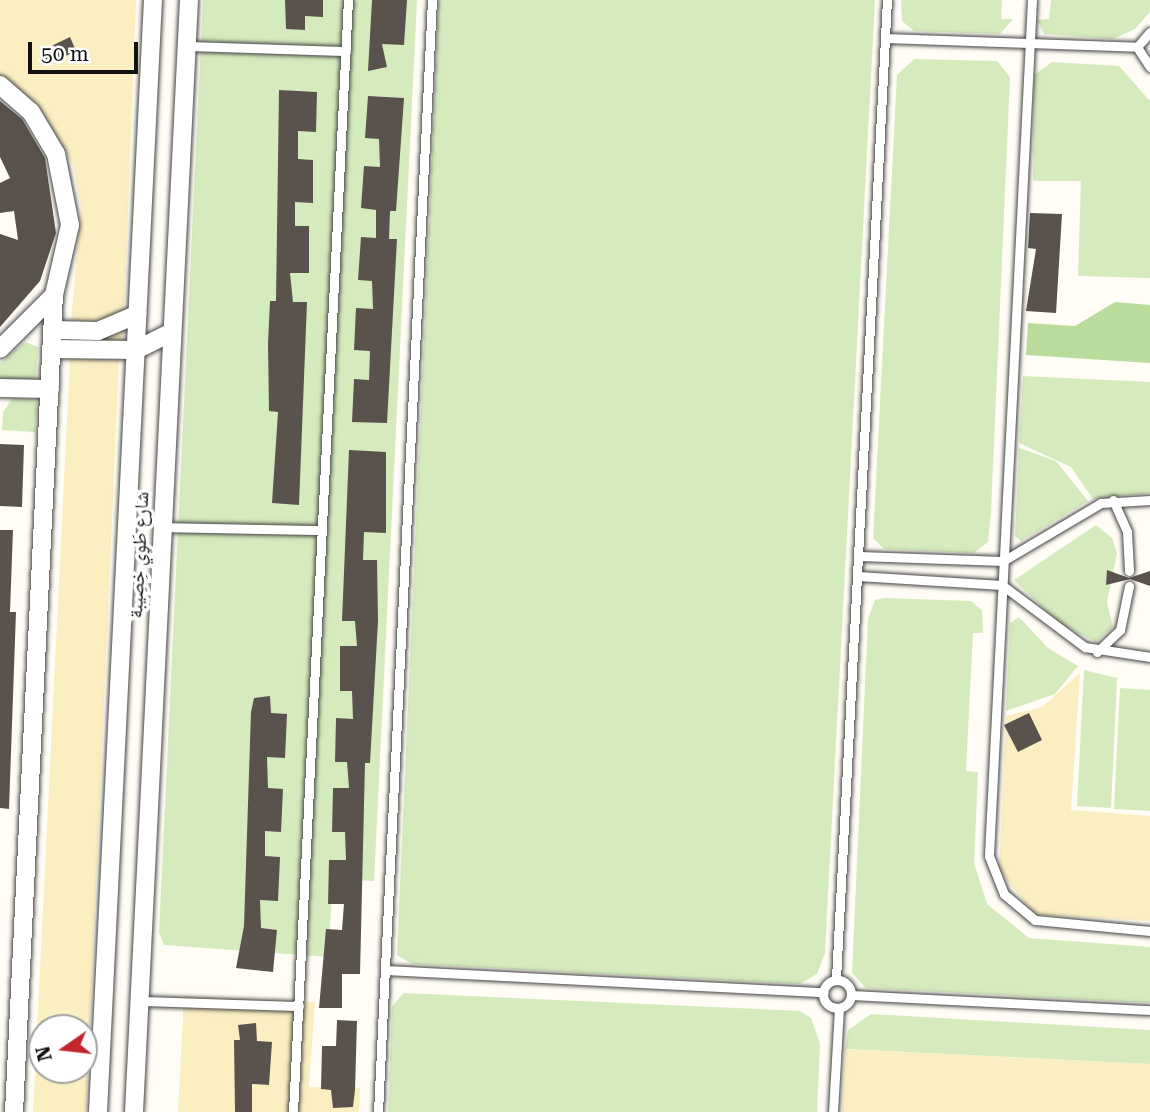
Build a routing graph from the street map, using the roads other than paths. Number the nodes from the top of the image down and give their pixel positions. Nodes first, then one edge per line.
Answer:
1 (153, 0) edge
2 (189, 0) edge
3 (348, 0) edge
4 (432, 0) edge
5 (887, 0) edge
6 (1032, 0) edge
7 (1150, 32) edge
8 (885, 38) junction
9 (186, 46) junction
10 (1030, 47) junction
11 (1137, 47) junction
12 (346, 51) junction
13 (1150, 67) edge
14 (0, 85) edge
15 (54, 295) junction
16 (138, 314) junction
17 (52, 330) junction
18 (172, 332) junction
19 (0, 349) edge
20 (52, 349) junction
21 (136, 350) junction
22 (0, 388) edge
23 (50, 389) junction
24 (1113, 500) junction
25 (1150, 500) edge
26 (162, 527) junction
27 (322, 530) junction
28 (859, 556) junction
29 (1003, 561) junction
30 (1129, 571) dead end
31 (858, 576) junction
32 (1002, 585) junction
33 (1129, 586) dead end
34 (1097, 652) junction
35 (1150, 657) edge
36 (1150, 931) edge
37 (385, 970) junction
38 (836, 979) junction
39 (823, 992) junction
40 (851, 995) junction
41 (140, 1000) junction
42 (299, 1006) junction
43 (839, 1008) junction
44 (1150, 1010) edge
45 (14, 1112) edge
46 (98, 1112) edge
47 (134, 1112) edge
48 (293, 1112) edge
49 (378, 1112) edge
50 (833, 1112) edge

1 - 16 street, شارع طَوِي خِصِيبة
2 - 9 street, شارع طَوِي خِصِيبة
3 - 12 lane
4 - 37 lane
5 - 8 lane
6 - 10 lane
7 - 11 lane
8 - 10 lane
8 - 28 lane
9 - 12 lane
9 - 18 street, شارع طَوِي خِصِيبة
10 - 11 lane
10 - 29 lane
11 - 13 lane
12 - 27 lane
14 - 15 street
15 - 17 street
15 - 19 street
16 - 17 street
16 - 21 street, شارع طَوِي خِصِيبة
17 - 20 street
18 - 21 street
18 - 26 street, شارع طَوِي خِصِيبة
20 - 21 street
20 - 23 street
21 - 46 street, شارع طَوِي خِصِيبة
22 - 23 street
23 - 45 street
24 - 25 lane
24 - 29 lane
24 - 30 lane
26 - 27 lane
26 - 41 street, شارع طَوِي خِصِيبة
27 - 42 lane
28 - 29 lane
28 - 31 lane
29 - 32 lane
31 - 32 lane
31 - 38 lane
32 - 34 lane
32 - 36 lane
33 - 34 lane
34 - 35 lane
37 - 39 lane
37 - 49 lane
38 - 39 lane
38 - 40 lane
39 - 43 lane
40 - 43 lane
40 - 44 lane
41 - 42 lane
41 - 47 street, شارع طَوِي خِصِيبة
42 - 48 lane
43 - 50 lane

